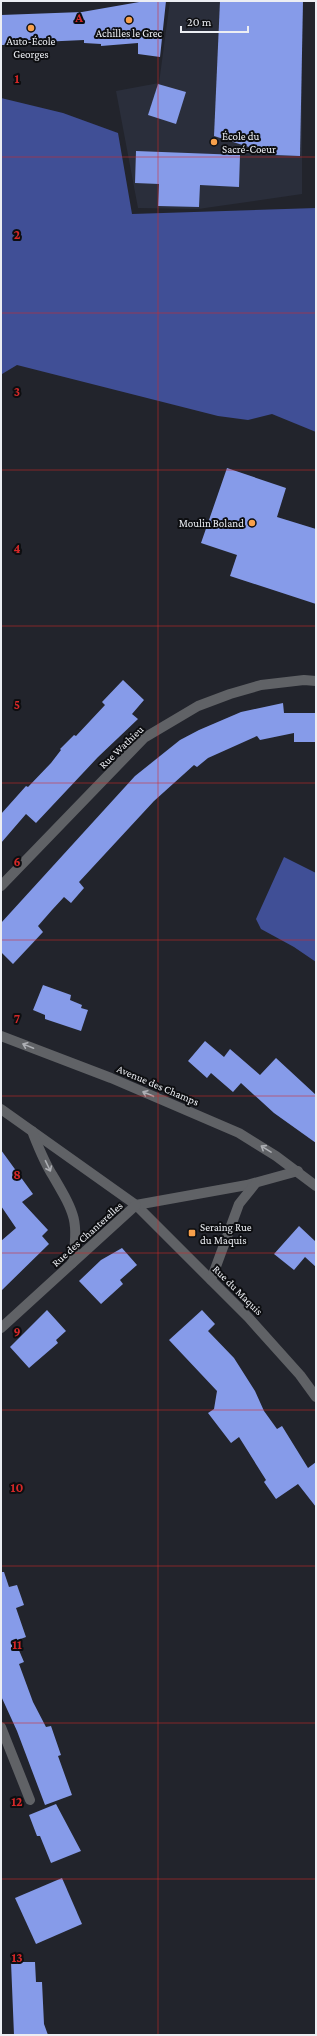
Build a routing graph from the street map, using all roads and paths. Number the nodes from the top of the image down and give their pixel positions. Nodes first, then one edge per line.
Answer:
1 (316, 681) edge
2 (1, 886) edge
3 (1, 1036) edge
4 (1, 1109) edge
5 (32, 1131) junction
6 (298, 1172) junction
7 (255, 1184) junction
8 (316, 1186) edge
9 (136, 1205) junction
10 (72, 1263) junction
11 (211, 1280) junction
12 (1, 1328) edge
13 (316, 1397) edge
14 (1, 1727) edge
15 (30, 1800) dead end

1 - 2 street, Rue Wathieu
6 -> 3 street, Avenue des Champs
4 - 5 street, Rue des Chanterelles
5 - 9 street, Rue des Chanterelles
5 -> 10 street
6 - 7 street
6 - 8 street, Avenue des Champs
7 - 9 street
7 - 11 street
9 - 10 street, Rue des Chanterelles
9 - 11 street, Rue du Maquis
10 - 12 street, Rue des Chanterelles
11 - 13 street, Rue du Maquis
14 - 15 street

